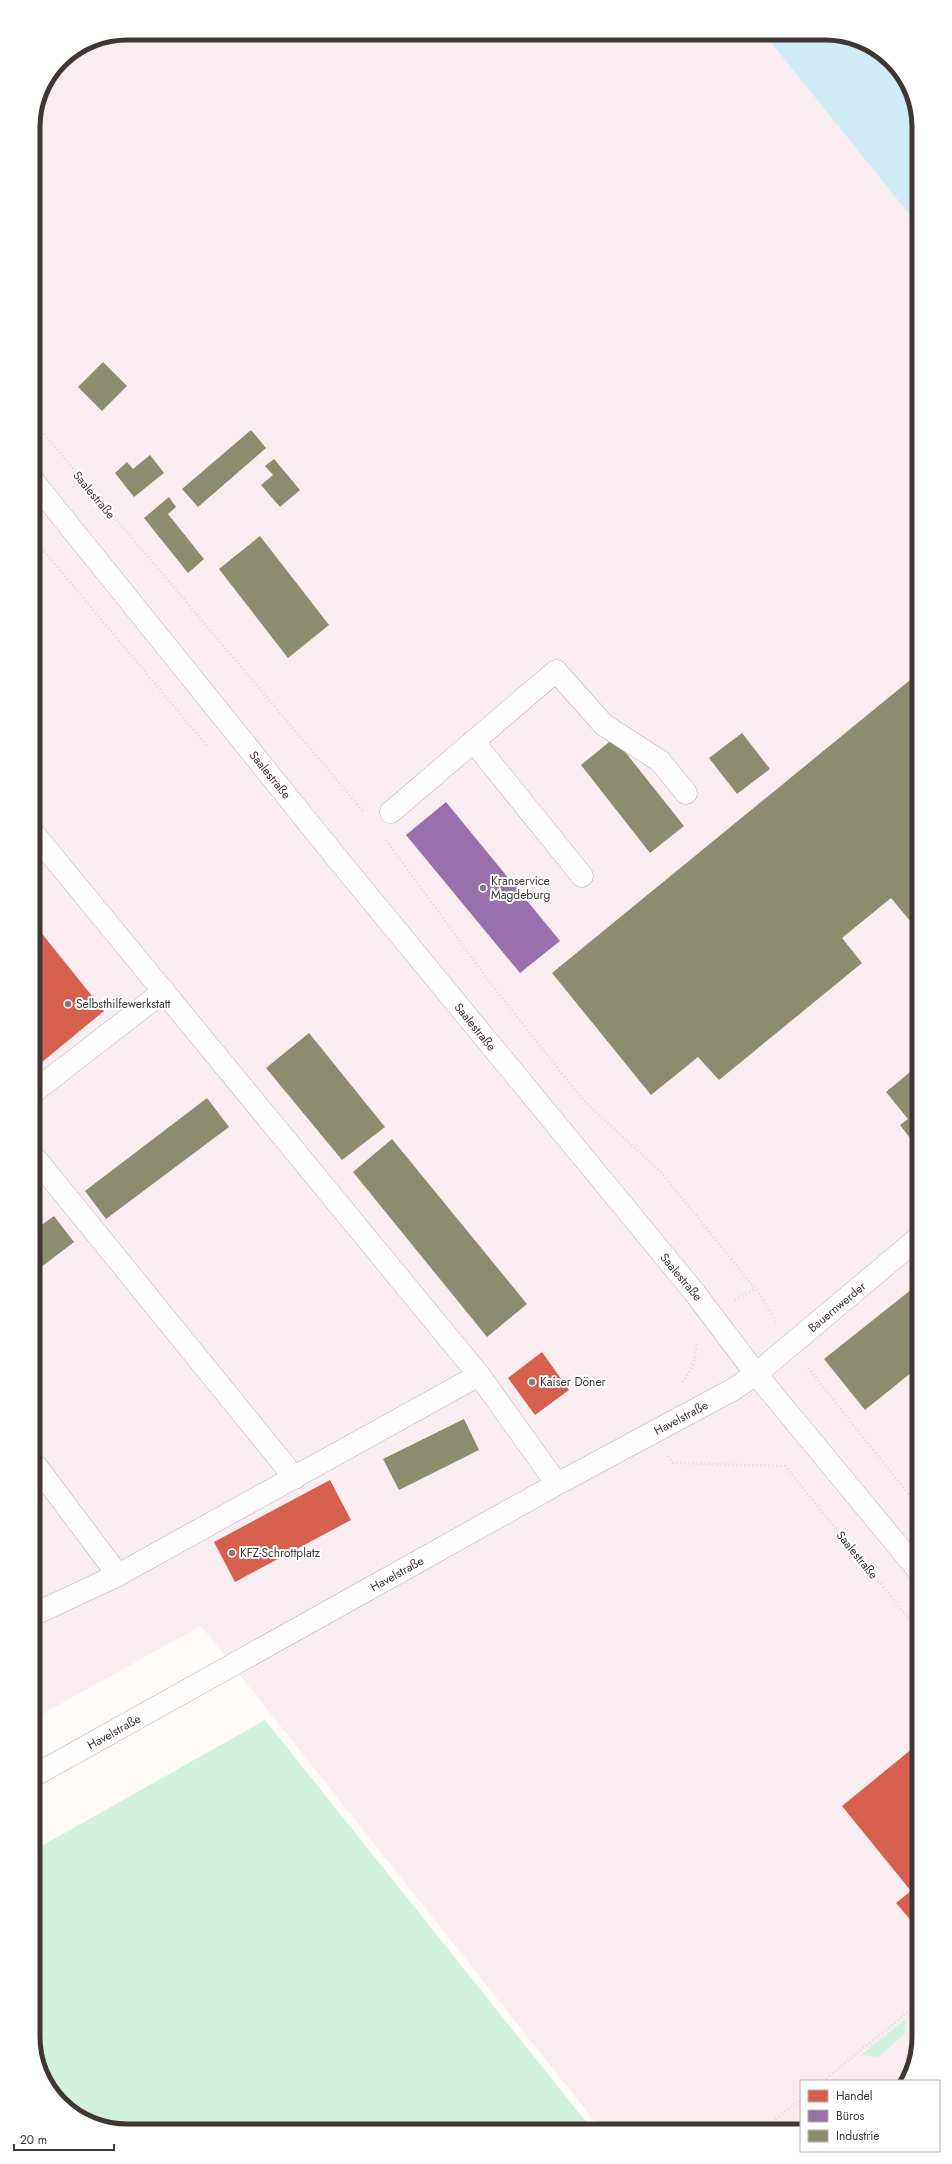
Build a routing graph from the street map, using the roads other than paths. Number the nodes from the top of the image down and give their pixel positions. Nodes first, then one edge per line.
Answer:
1 (40, 489) edge
2 (474, 741) junction
3 (686, 793) dead end
4 (390, 812) dead end
5 (40, 841) edge
6 (582, 876) dead end
7 (164, 991) junction
8 (40, 1087) edge
9 (40, 1164) edge
10 (912, 1243) edge
11 (756, 1374) junction
12 (479, 1375) junction
13 (40, 1471) edge
14 (295, 1478) junction
15 (557, 1484) junction
16 (912, 1563) edge
17 (118, 1575) junction
18 (40, 1612) edge
19 (40, 1772) edge

1 - 11 main road, Saalestraße
2 - 3 main road
2 - 4 main road
2 - 6 main road
5 - 7 main road
7 - 8 main road
7 - 12 main road
9 - 14 main road
10 - 11 main road, Bauernwerder
11 - 15 main road, Havelstraße
11 - 16 main road, Saalestraße
12 - 14 main road
12 - 15 main road
13 - 17 main road
14 - 17 main road
15 - 19 main road, Havelstraße
17 - 18 main road

